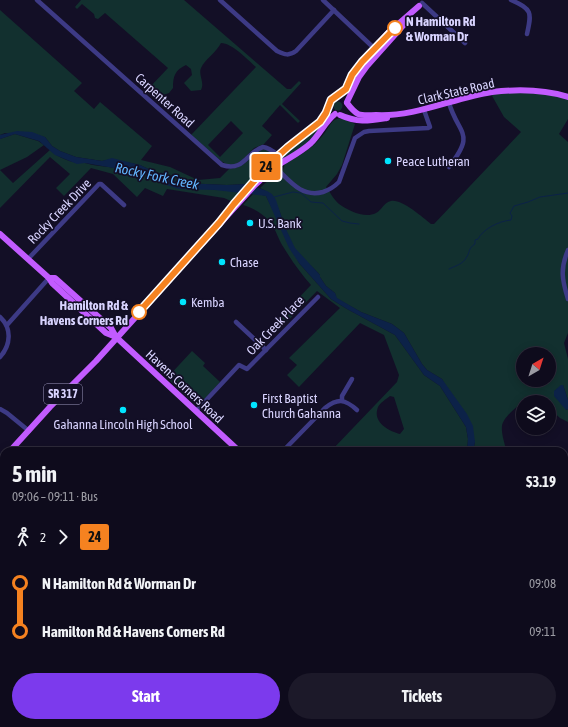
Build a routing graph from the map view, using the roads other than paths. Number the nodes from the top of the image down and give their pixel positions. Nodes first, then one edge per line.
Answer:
1 (37, 0) edge
2 (220, 0) edge
3 (324, 0) edge
4 (511, 0) edge
5 (422, 3) edge
6 (334, 10) junction
7 (527, 34) dead end
8 (465, 43) dead end
9 (377, 50) junction
10 (338, 96) junction
11 (568, 97) edge
12 (449, 103) junction
13 (347, 104) junction
14 (329, 105) junction
15 (424, 110) junction
16 (338, 115) junction
17 (397, 115) junction
18 (278, 156) junction
19 (288, 160) junction
20 (275, 167) junction
21 (449, 167) dead end
22 (261, 177) junction
23 (124, 205) dead end
24 (0, 234) edge
25 (568, 250) edge
26 (28, 259) junction
27 (49, 278) junction
28 (318, 297) dead end
29 (568, 299) edge
30 (0, 317) edge
31 (236, 322) dead end
32 (7, 325) junction
33 (116, 337) junction
34 (266, 350) junction
35 (0, 357) edge
36 (352, 379) dead end
37 (342, 401) junction
38 (0, 409) edge
39 (357, 410) dead end
40 (196, 411) junction
41 (29, 431) junction
42 (14, 447) edge
43 (235, 447) edge
44 (287, 447) edge

1 - 18 street, Carpenter Road
2 - 6 street
3 - 6 street
4 - 7 street
5 - 8 street
5 - 9 main road
6 - 9 street
9 - 10 main road
9 - 13 main road
10 - 13 main road
10 - 14 main road
11 - 12 main road, Clark State Road
12 - 15 main road, Clark State Road
12 - 21 street
13 - 16 main road
13 - 17 main road, Clark State Road
14 - 16 main road
14 - 18 main road
15 - 17 main road, Clark State Road
15 - 20 street
16 - 17 main road, Clark State Road
16 - 19 main road
18 - 19 street, Carpenter Road
18 - 22 main road
19 - 20 main road
20 - 22 main road
22 - 33 main road
23 - 26 street, Rocky Creek Drive
24 - 26 main road, Havens Corners Road
25 - 29 street
26 - 27 main road, Havens Corners Road
27 - 32 street
27 - 33 main road, Havens Corners Road
28 - 34 street, Oak Creek Place
30 - 32 street
31 - 34 street
32 - 35 street
33 - 40 main road, Havens Corners Road
33 - 41 main road, SR 317
34 - 40 street, Oak Creek Place
36 - 37 street
37 - 39 street
37 - 44 street
38 - 41 street
40 - 43 main road, Havens Corners Road
41 - 42 main road, SR 317

